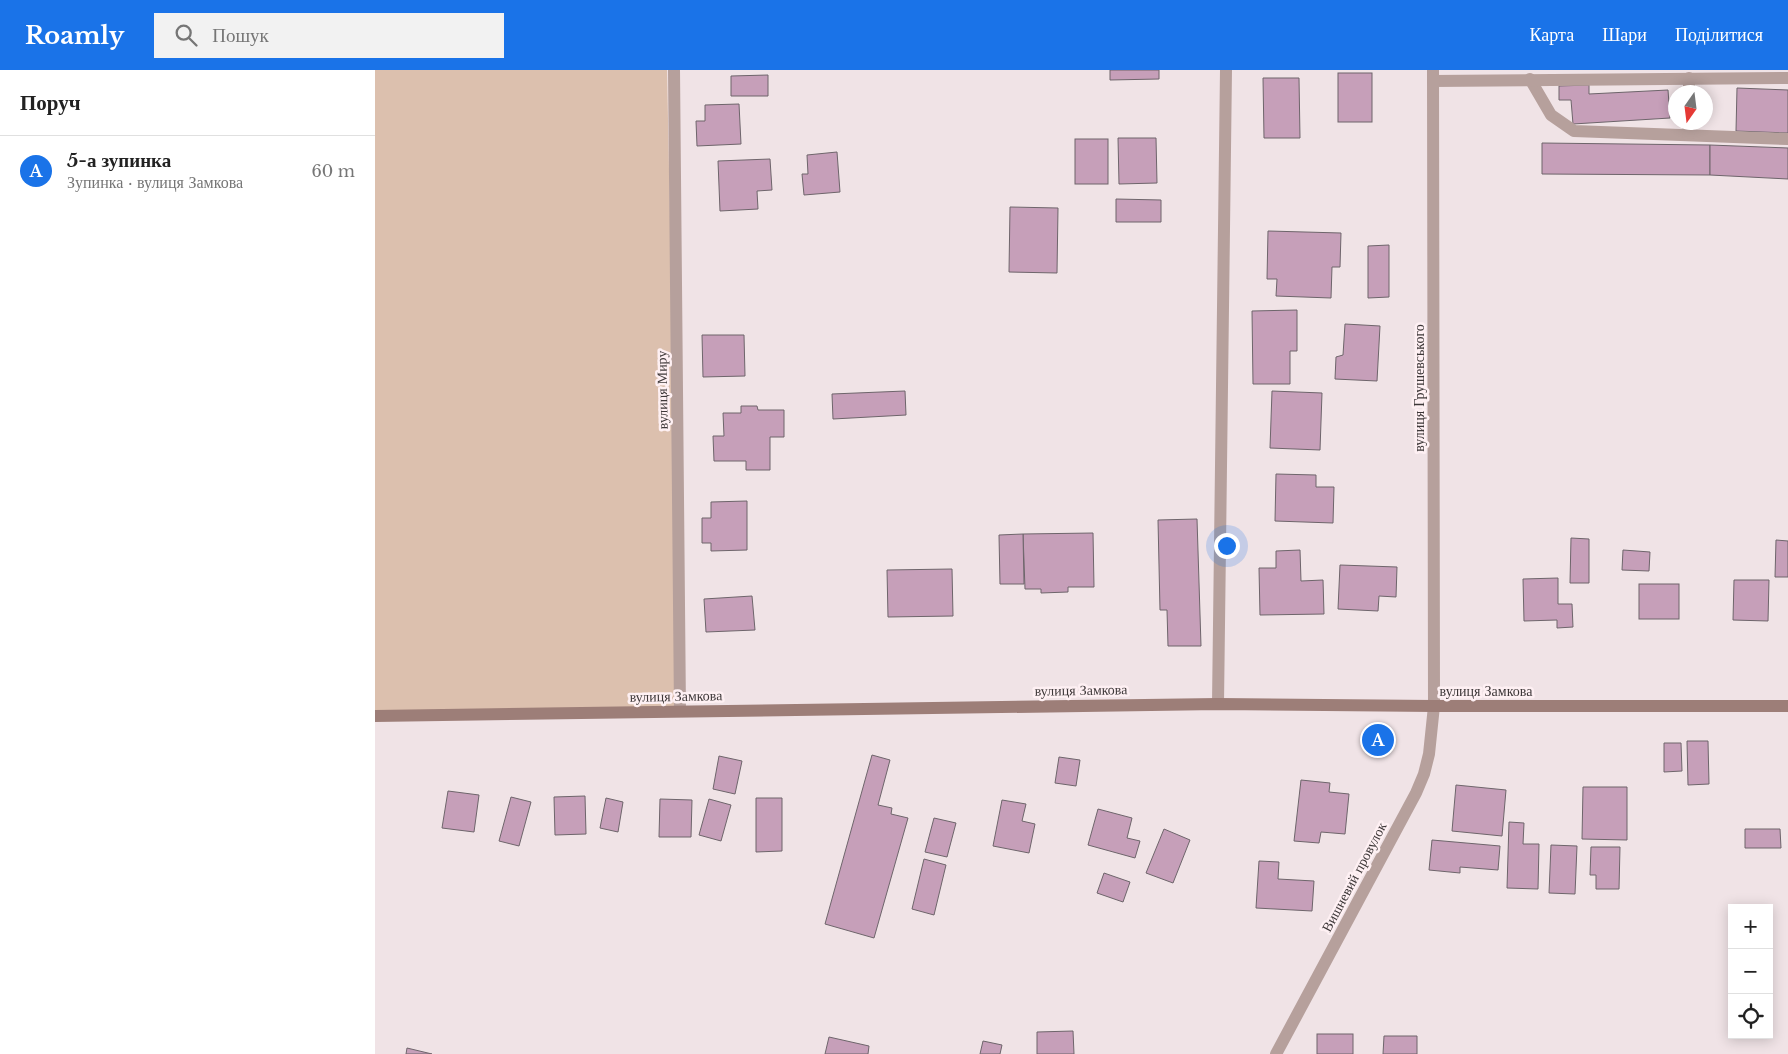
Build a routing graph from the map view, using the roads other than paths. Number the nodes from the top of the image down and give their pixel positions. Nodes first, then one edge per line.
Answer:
1 (674, 70) edge
2 (1226, 70) edge
3 (1433, 75) edge
4 (1689, 78) junction
5 (1788, 78) edge
6 (1530, 79) junction
7 (1689, 85) edge
8 (1668, 129) edge
9 (1700, 130) edge
10 (1788, 138) edge
11 (1218, 704) junction
12 (1435, 706) junction
13 (1788, 706) edge
14 (680, 711) junction
15 (375, 716) edge
16 (1276, 1054) edge

1 - 14 street, вулиця Миру
2 - 11 street
3 - 6 street
3 - 12 street, вулиця Грушевського
4 - 5 street
4 - 6 street
4 - 7 street
6 - 8 street
9 - 10 street
11 - 12 street, вулиця Замкова
11 - 14 street, вулиця Замкова
12 - 13 street, вулиця Замкова
12 - 16 street, Вишневий провулок
14 - 15 street, вулиця Замкова

